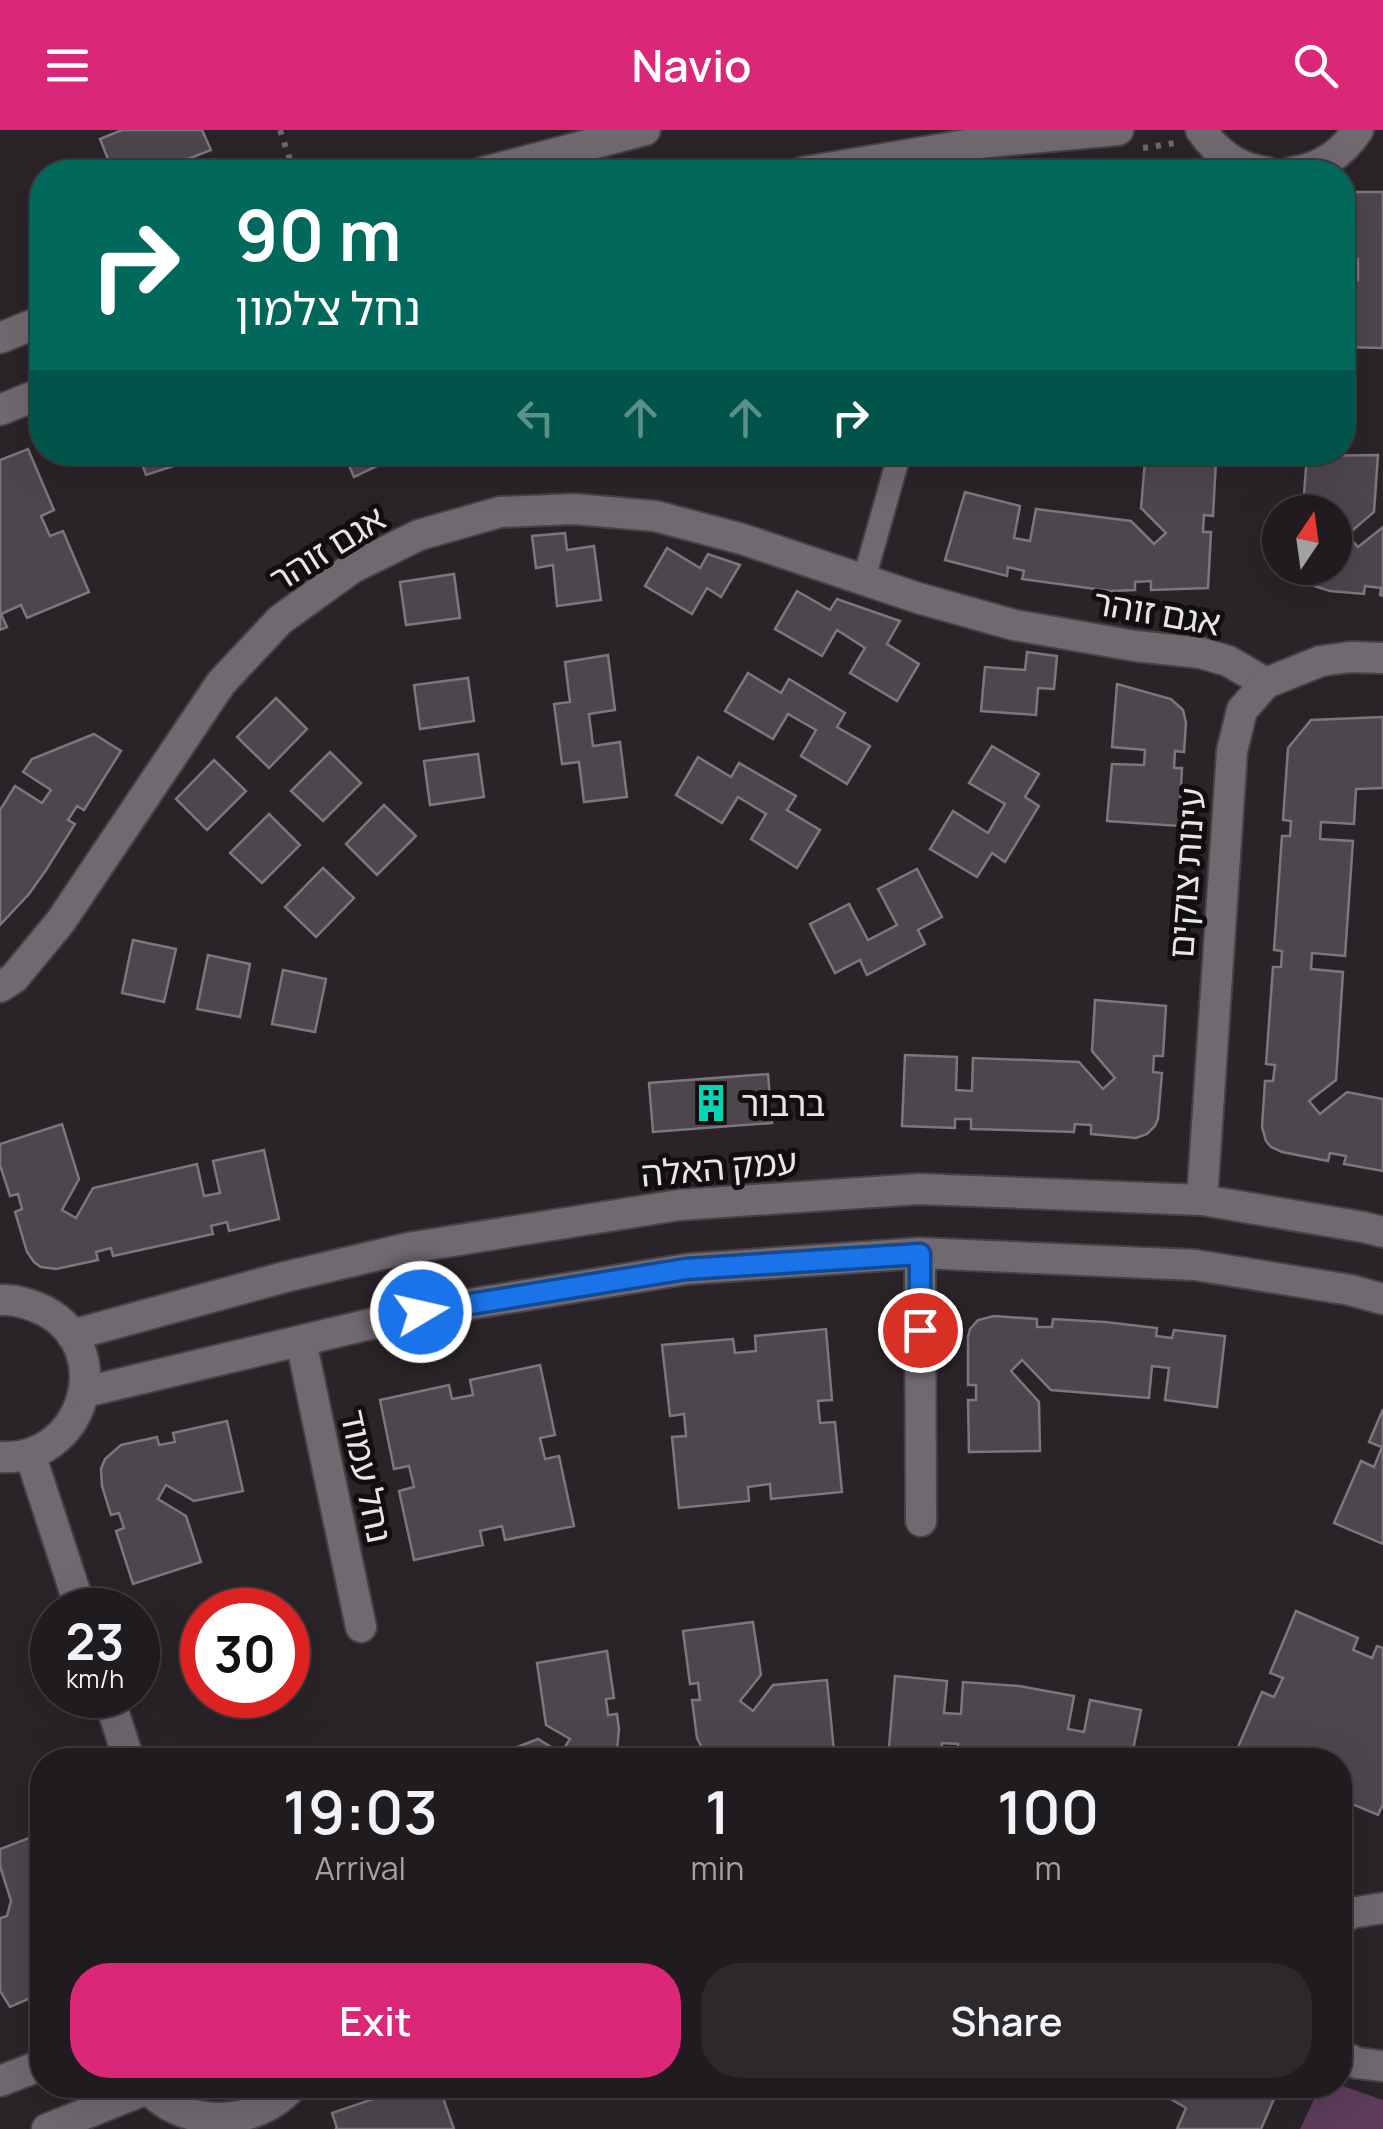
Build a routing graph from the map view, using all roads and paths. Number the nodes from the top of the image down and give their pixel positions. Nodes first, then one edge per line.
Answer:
1 (280, 130) edge
2 (645, 130) edge
3 (1118, 130) edge
4 (1202, 130) edge
5 (1358, 130) edge
6 (290, 160) edge
7 (530, 160) edge
8 (876, 160) edge
9 (1231, 160) edge
10 (1330, 160) edge
11 (30, 326) edge
12 (0, 338) edge
13 (30, 397) edge
14 (0, 410) edge
15 (896, 465) edge
16 (864, 579) junction
17 (1383, 658) edge
18 (1266, 683) junction
19 (0, 987) edge
20 (1202, 1200) junction
21 (1383, 1232) edge
22 (920, 1254) junction
23 (1383, 1299) edge
24 (0, 1300) edge
25 (72, 1335) junction
26 (301, 1341) junction
27 (85, 1392) junction
28 (15, 1456) edge
29 (921, 1521) dead end
30 (72, 1588) edge
31 (361, 1627) dead end
32 (115, 1718) edge
33 (125, 1748) edge
34 (1383, 1908) edge
35 (1352, 1913) edge
36 (1352, 2061) edge
37 (1383, 2066) edge
38 (30, 2070) edge
39 (0, 2081) edge
40 (120, 2098) edge
41 (155, 2098) edge
42 (285, 2098) edge
43 (246, 2127) edge
44 (48, 2129) edge

1 - 6 path
2 - 7 street
3 - 8 street
4 - 9 street
5 - 10 street
11 - 12 street
13 - 14 street
15 - 16 lane
16 - 18 street, אגם זוהר
16 - 19 street, אגם זוהר
17 - 18 street
18 - 20 street, עינות צוקים
20 - 21 street, עמק האלה
20 - 25 street, עמק האלה
22 - 23 street
22 - 26 street
22 - 29 street
24 - 25 street
25 - 27 street
26 - 27 street
26 - 31 street, נחל עמוד
27 - 28 street
28 - 30 street
32 - 33 street
34 - 35 street
36 - 37 street
38 - 39 street
40 - 44 street
41 - 43 street
42 - 43 street

